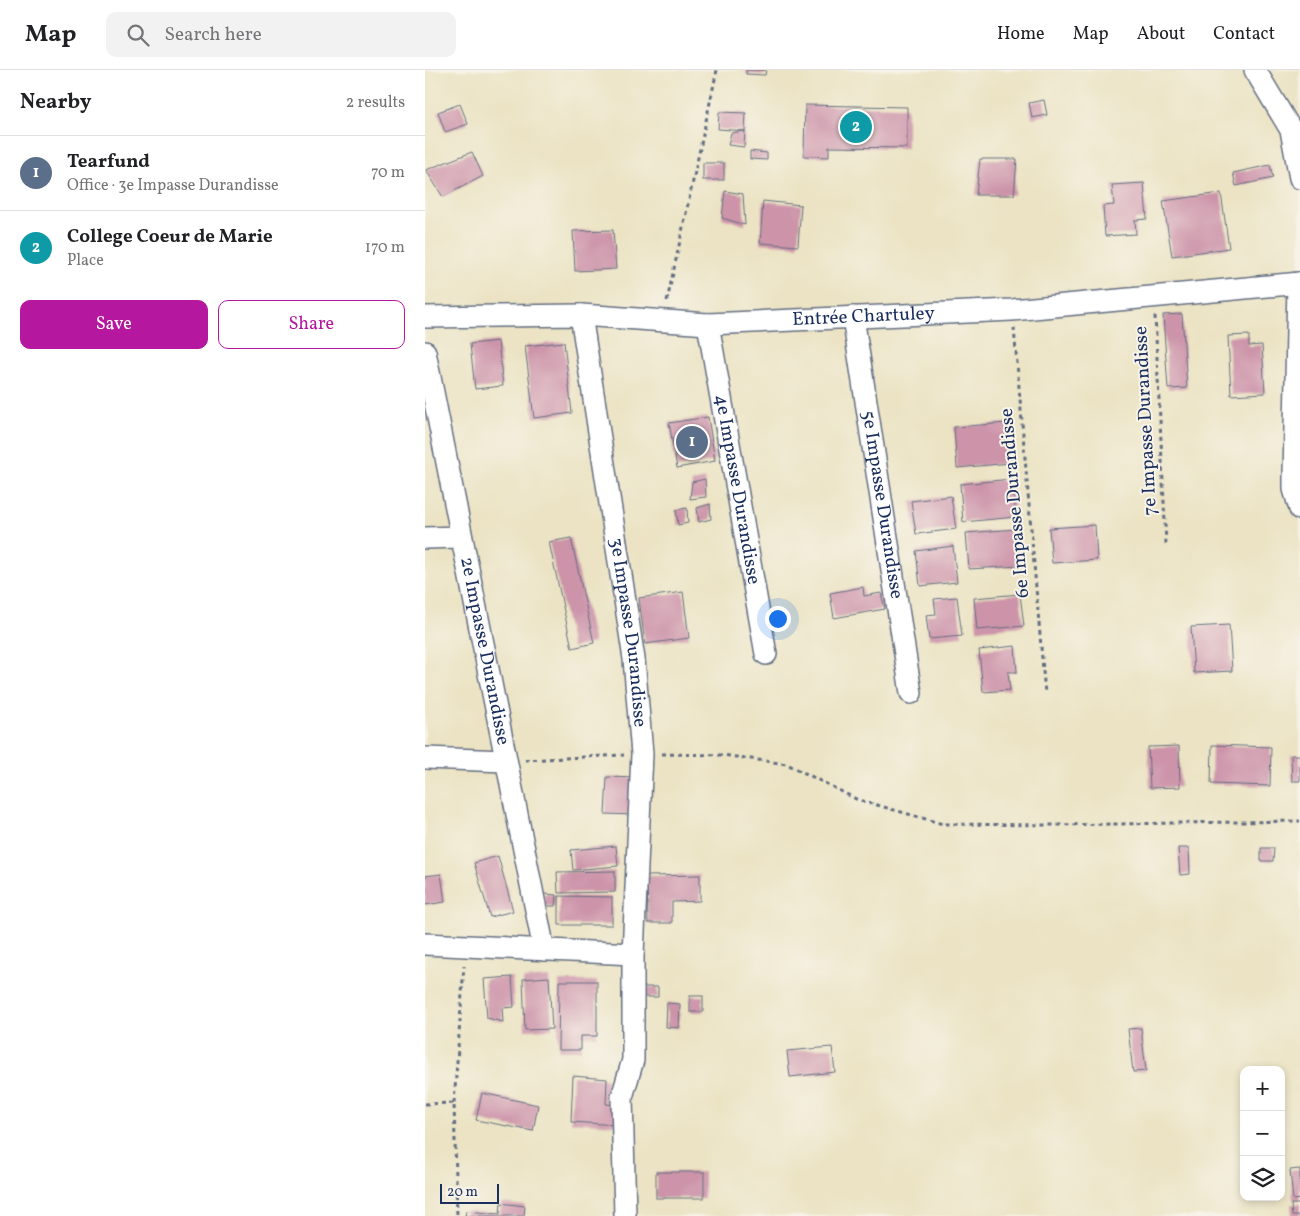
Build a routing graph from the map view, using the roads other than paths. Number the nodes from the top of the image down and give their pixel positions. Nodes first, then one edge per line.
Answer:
1 (1255, 70) edge
2 (1300, 178) edge
3 (1299, 283) edge
4 (581, 315) junction
5 (425, 317) edge
6 (853, 317) junction
7 (708, 324) junction
8 (425, 352) edge
9 (1300, 509) edge
10 (461, 537) junction
11 (425, 538) edge
12 (766, 654) dead end
13 (911, 693) dead end
14 (425, 758) edge
15 (505, 761) junction
16 (425, 944) edge
17 (543, 950) junction
18 (633, 954) junction
19 (625, 1216) edge

1 - 2 street
3 - 6 street, Entrée Chartuley
3 - 9 street
4 - 5 street, Entrée Chartuley
4 - 7 street, Entrée Chartuley
4 - 18 street, 3e Impasse Durandisse
6 - 7 street, Entrée Chartuley
6 - 13 street, 5e Impasse Durandisse
7 - 12 street, 4e Impasse Durandisse
8 - 10 street, 2e Impasse Durandisse
10 - 11 street
10 - 15 street, 2e Impasse Durandisse
14 - 15 street
15 - 17 street, 2e Impasse Durandisse
16 - 17 street
17 - 18 street
18 - 19 street, 3e Impasse Durandisse

